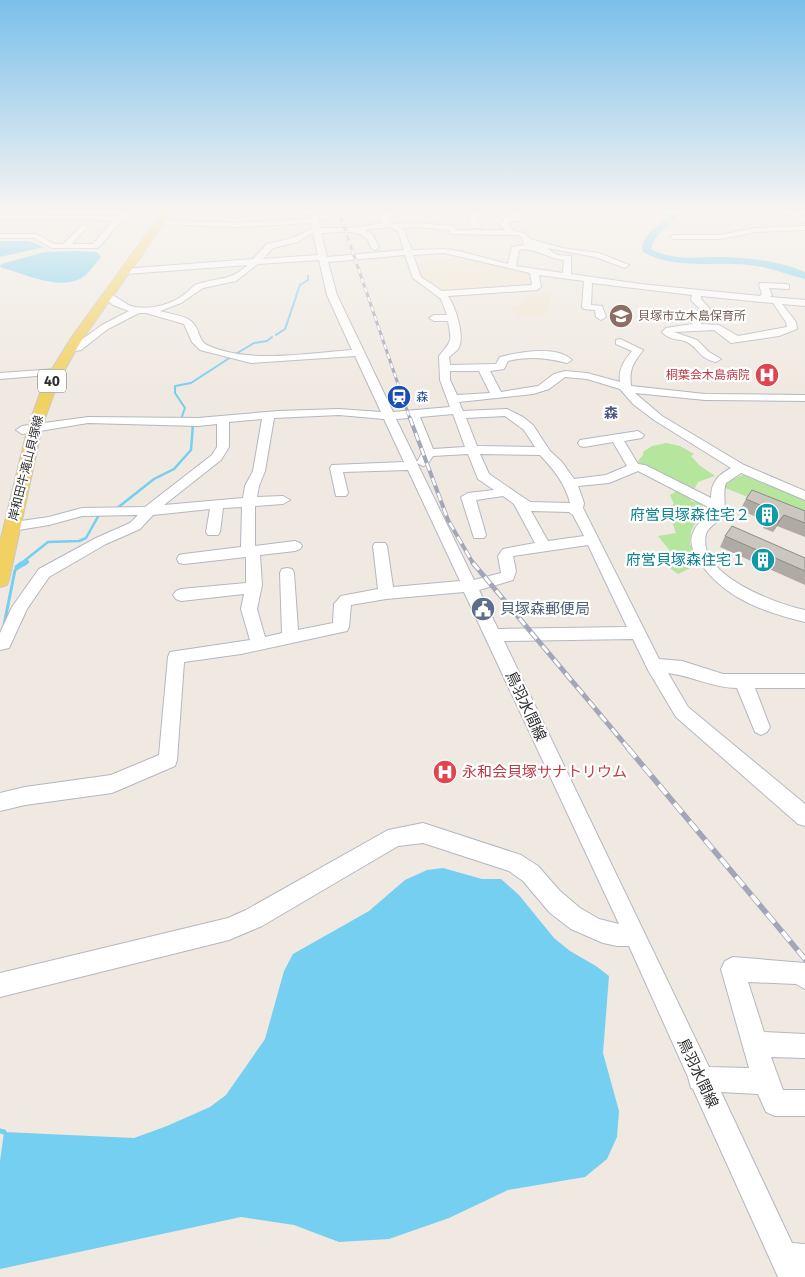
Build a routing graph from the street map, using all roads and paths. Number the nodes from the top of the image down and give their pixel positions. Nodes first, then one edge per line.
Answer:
1 (126, 271) edge
2 (534, 271) edge
3 (119, 272) edge
4 (245, 272) edge
5 (325, 272) edge
6 (415, 272) edge
7 (538, 272) edge
8 (567, 272) edge
9 (567, 276) junction
10 (588, 280) junction
11 (786, 287) dead end
12 (697, 293) junction
13 (439, 294) junction
14 (108, 296) junction
15 (761, 299) junction
16 (776, 301) junction
17 (805, 303) edge
18 (148, 311) junction
19 (135, 312) junction
20 (601, 317) dead end
21 (434, 318) dead end
22 (452, 318) junction
23 (696, 327) junction
24 (620, 342) dead end
25 (70, 349) junction
26 (360, 354) junction
27 (716, 359) dead end
28 (567, 360) dead end
29 (443, 368) junction
30 (483, 368) junction
31 (50, 372) junction
32 (0, 376) edge
33 (625, 388) junction
34 (497, 395) junction
35 (805, 398) edge
36 (457, 408) junction
37 (413, 413) junction
38 (269, 415) junction
39 (389, 416) junction
40 (223, 420) junction
41 (29, 429) junction
42 (638, 435) dead end
43 (616, 438) junction
44 (584, 443) dead end
45 (473, 450) junction
46 (543, 450) junction
47 (428, 453) junction
48 (412, 465) junction
49 (634, 467) junction
50 (740, 468) junction
51 (571, 483) junction
52 (341, 492) dead end
53 (506, 492) junction
54 (805, 496) edge
55 (283, 500) dead end
56 (251, 502) junction
57 (520, 503) junction
58 (217, 505) junction
59 (717, 506) junction
60 (576, 510) junction
61 (149, 511) junction
62 (6, 527) edge
63 (213, 532) dead end
64 (479, 535) dead end
65 (593, 539) junction
66 (294, 546) dead end
67 (380, 546) dead end
68 (544, 546) junction
69 (251, 552) junction
70 (184, 559) dead end
71 (287, 573) dead end
72 (0, 580) edge
73 (469, 586) junction
74 (253, 588) junction
75 (386, 593) junction
76 (181, 595) dead end
77 (805, 616) edge
78 (639, 633) junction
79 (492, 635) junction
80 (290, 636) junction
81 (0, 644) edge
82 (259, 644) junction
83 (654, 665) junction
84 (743, 680) junction
85 (805, 681) edge
86 (761, 726) dead end
87 (0, 802) edge
88 (805, 817) edge
89 (635, 934) junction
90 (805, 977) edge
91 (0, 985) edge
92 (755, 1044) junction
93 (805, 1046) edge
94 (700, 1079) junction
95 (766, 1081) junction
96 (805, 1103) edge
97 (794, 1264) edge

1 - 14 main road, 岸和田牛滝山貝塚線 / 40
2 - 13 street
3 - 31 main road, 岸和田牛滝山貝塚線 / 40
4 - 18 street
5 - 26 street, 鳥羽水間線
6 - 13 street
7 - 9 street
8 - 9 street
9 - 10 street
10 - 12 street
10 - 20 street
11 - 15 street
12 - 15 street
12 - 23 street
13 - 22 street
14 - 19 street
14 - 25 main road, 岸和田牛滝山貝塚線 / 40
15 - 16 street
16 - 17 street
16 - 23 street
18 - 19 street
18 - 26 street
19 - 25 street
21 - 22 street
22 - 29 street
23 - 27 street
24 - 33 street
25 - 31 main road, 岸和田牛滝山貝塚線 / 40
26 - 39 street, 鳥羽水間線
28 - 30 street
29 - 30 street
29 - 36 street
30 - 34 street
31 - 32 street
31 - 41 main road, 岸和田牛滝山貝塚線 / 40
33 - 34 street
33 - 35 street
33 - 50 street
34 - 36 street
36 - 37 street
36 - 45 street
36 - 46 street
37 - 39 street
37 - 47 street
38 - 39 street
38 - 40 street
38 - 56 street
39 - 48 street, 鳥羽水間線
40 - 41 street
40 - 61 street
41 - 62 main road, 岸和田牛滝山貝塚線 / 40
42 - 43 street
43 - 44 street
43 - 49 street
45 - 46 street
45 - 47 street
45 - 53 street
46 - 51 street
47 - 48 street
48 - 52 street
48 - 73 street, 鳥羽水間線
49 - 51 street
49 - 59 street
50 - 54 street
50 - 59 street
51 - 60 street
53 - 57 street
53 - 64 street
55 - 56 street
56 - 58 street
56 - 69 street
57 - 60 street
57 - 68 street
58 - 61 street
58 - 63 street
59 - 77 street
60 - 65 street
61 - 62 street
61 - 81 street
62 - 72 main road, 岸和田牛滝山貝塚線 / 40
65 - 68 street
65 - 78 street
66 - 69 street
67 - 75 street
68 - 73 street
69 - 70 street
69 - 74 street
71 - 80 street
73 - 75 street
73 - 79 street, 鳥羽水間線
74 - 76 street
74 - 82 street
75 - 80 street
78 - 79 street
78 - 83 street
79 - 89 street, 鳥羽水間線
80 - 82 street
82 - 87 street
83 - 84 street
83 - 88 street
84 - 85 street
84 - 86 street
89 - 91 street
89 - 94 street, 鳥羽水間線
90 - 92 street
92 - 93 street
92 - 95 street
94 - 95 street
94 - 97 street, 鳥羽水間線
95 - 96 street

